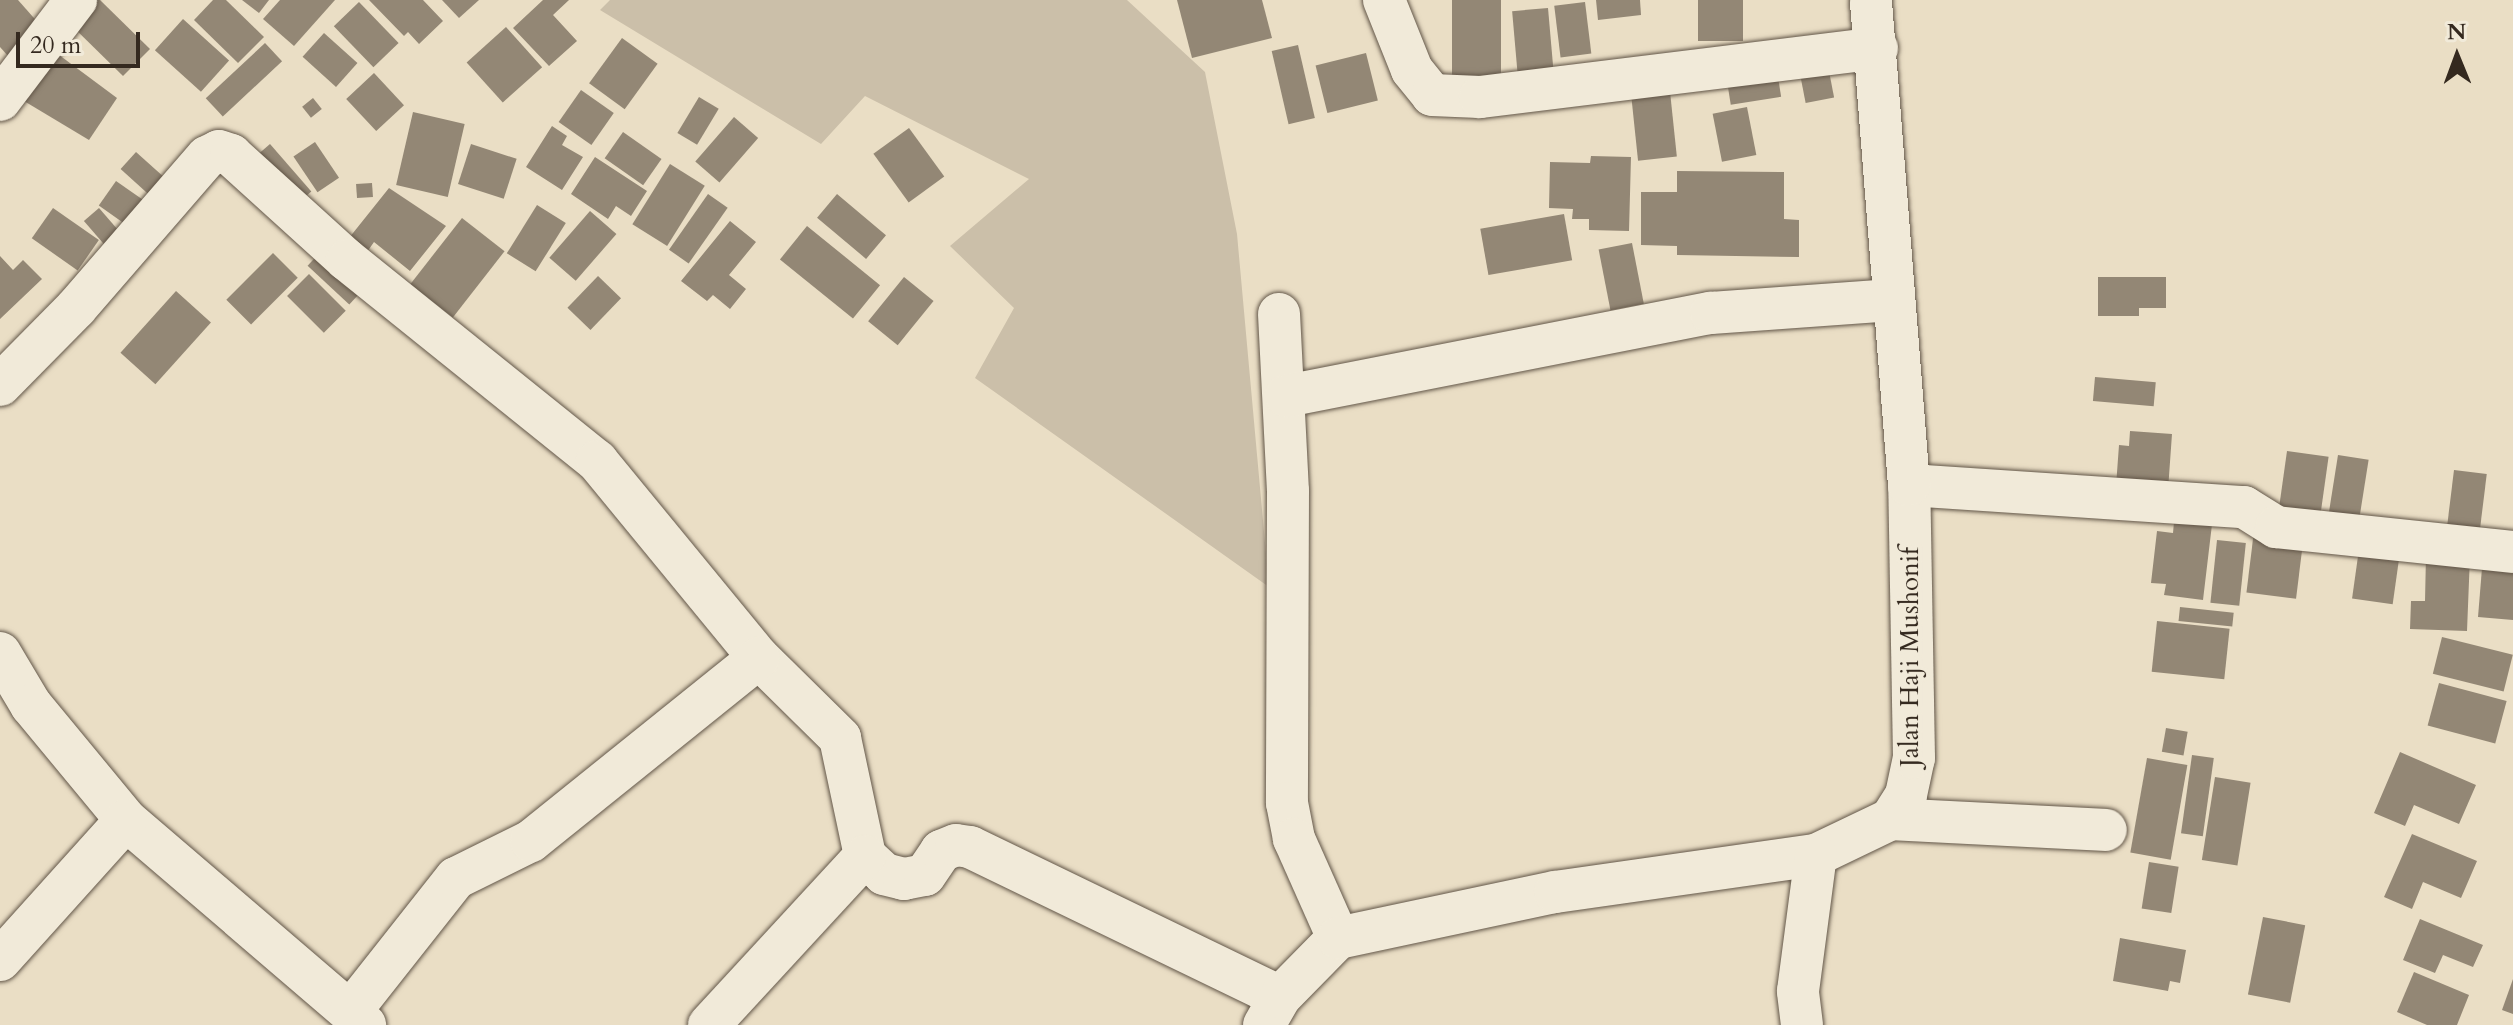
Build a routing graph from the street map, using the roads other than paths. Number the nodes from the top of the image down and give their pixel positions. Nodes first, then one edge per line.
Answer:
1 (76, 0) edge
2 (1384, 0) edge
3 (1871, 0) edge
4 (1877, 48) junction
5 (0, 100) edge
6 (1893, 300) junction
7 (1279, 314) dead end
8 (0, 385) edge
9 (1286, 396) junction
10 (1909, 485) junction
11 (2513, 552) edge
12 (0, 653) edge
13 (759, 658) junction
14 (1891, 819) junction
15 (126, 820) junction
16 (2106, 830) dead end
17 (1816, 855) junction
18 (865, 856) junction
19 (1338, 938) junction
20 (0, 960) edge
21 (1272, 1011) edge
22 (358, 1018) edge
23 (709, 1025) edge
24 (1802, 1025) edge

1 - 5 street
2 - 4 street
3 - 4 street, Jalan Haji Mushonif
4 - 6 street, Jalan Haji Mushonif
6 - 9 street
6 - 10 street, Jalan Haji Mushonif
7 - 9 street
8 - 13 street
9 - 19 street
10 - 11 street
10 - 14 street, Jalan Haji Mushonif
12 - 15 street
13 - 18 street
13 - 22 street
14 - 16 street
14 - 17 street
15 - 20 street
15 - 22 street
17 - 19 street
17 - 24 street
18 - 21 street
18 - 23 street
19 - 21 street

